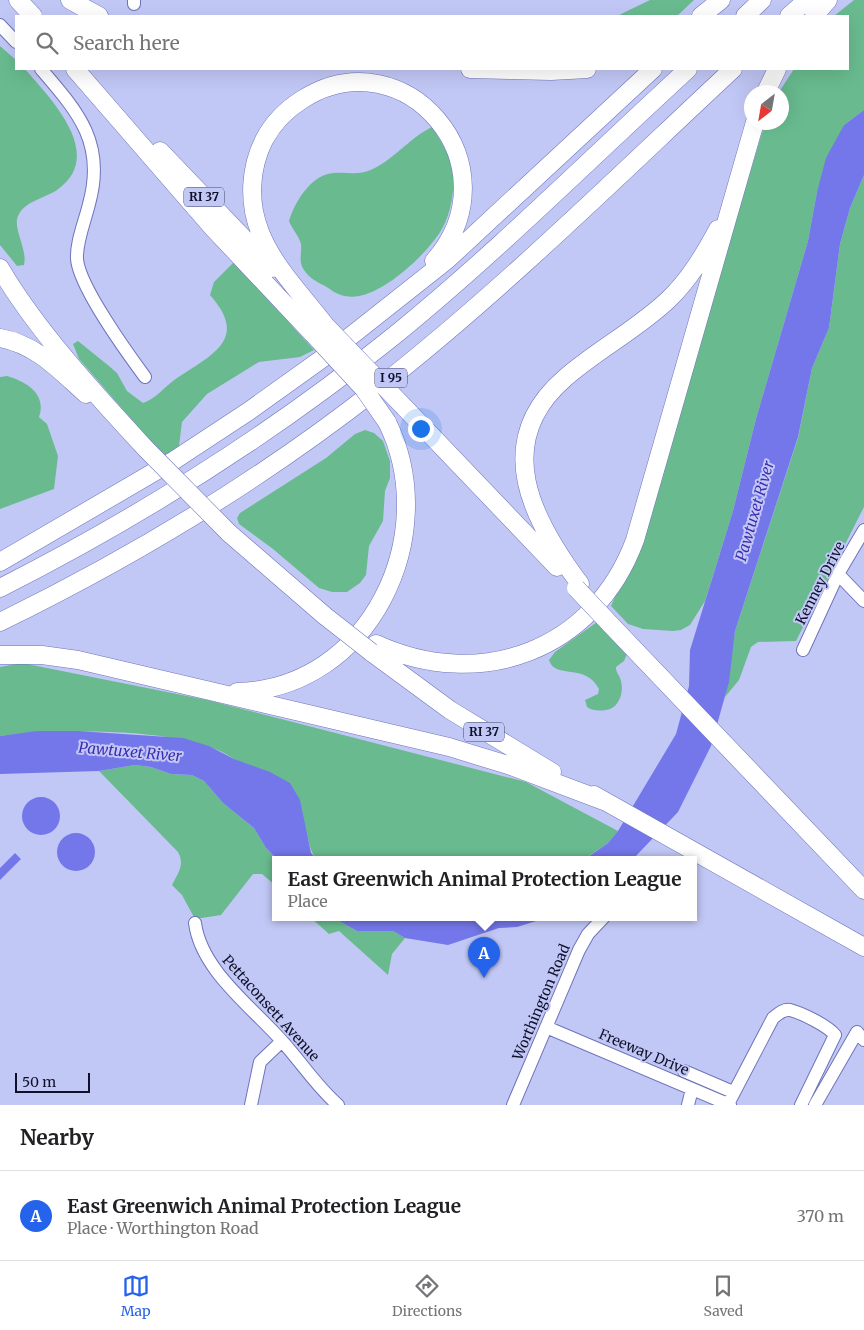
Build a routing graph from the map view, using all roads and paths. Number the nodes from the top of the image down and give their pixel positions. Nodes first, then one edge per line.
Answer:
1 (17, 0) edge
2 (70, 0) edge
3 (722, 0) edge
4 (762, 0) edge
5 (807, 0) edge
6 (828, 0) edge
7 (31, 15) edge
8 (97, 15) edge
9 (702, 15) edge
10 (707, 15) edge
11 (746, 15) edge
12 (790, 15) edge
13 (815, 15) edge
14 (0, 25) edge
15 (15, 41) edge
16 (42, 70) edge
17 (77, 70) edge
18 (84, 70) edge
19 (510, 70) edge
20 (569, 70) edge
21 (652, 70) edge
22 (687, 70) edge
23 (732, 70) edge
24 (777, 70) edge
25 (769, 85) edge
26 (753, 130) edge
27 (747, 150) junction
28 (0, 268) edge
29 (380, 313) junction
30 (319, 329) junction
31 (0, 338) edge
32 (145, 377) dead end
33 (146, 449) junction
34 (55, 530) junction
35 (864, 530) edge
36 (0, 548) edge
37 (0, 562) edge
38 (838, 574) junction
39 (578, 586) junction
40 (0, 588) edge
41 (864, 601) edge
42 (0, 622) edge
43 (373, 648) junction
44 (803, 650) dead end
45 (0, 655) edge
46 (204, 690) junction
47 (604, 801) junction
48 (797, 820) junction
49 (864, 881) edge
50 (864, 890) edge
51 (600, 921) edge
52 (195, 923) dead end
53 (826, 924) junction
54 (864, 947) edge
55 (864, 957) edge
56 (546, 1027) junction
57 (864, 1040) edge
58 (282, 1041) junction
59 (684, 1071) dead end
60 (692, 1088) junction
61 (730, 1100) edge
62 (251, 1105) edge
63 (338, 1105) edge
64 (513, 1105) edge
65 (688, 1105) edge
66 (801, 1105) edge
67 (815, 1105) edge

1 - 7 highway
2 - 8 highway
3 - 9 highway
3 - 10 highway
4 - 11 highway
5 - 12 highway
6 - 13 highway
14 - 15 street
16 - 32 street
17 - 30 highway
18 - 30 highway, RI 37
19 - 20 highway
21 - 29 highway
22 - 40 highway, I 95
23 - 42 highway, I 95
24 - 25 highway
26 - 27 highway
27 - 39 highway
27 - 43 highway
28 - 33 highway, RI 37
29 - 30 highway
29 - 34 highway
30 - 39 highway, RI 37, bridge
30 - 46 highway, bridge
31 - 33 highway
33 - 43 highway, RI 37, bridge
34 - 36 highway
34 - 37 highway
35 - 38 street, Kenney Drive
38 - 41 street
38 - 44 street, Kenney Drive
39 - 48 highway, RI 37, bridge
43 - 47 highway, RI 37
45 - 46 highway
46 - 47 highway
47 - 53 highway, RI 37
48 - 49 highway
48 - 50 highway, RI 37
51 - 56 street, Worthington Road
52 - 58 street, Pettaconsett Avenue
53 - 54 highway, RI 37
53 - 55 highway
56 - 60 street, Freeway Drive
56 - 64 street, Worthington Road
57 - 67 street
58 - 62 street
58 - 63 street, Pettaconsett Avenue
59 - 61 street
60 - 61 street, Freeway Drive
60 - 65 street
61 - 66 street

